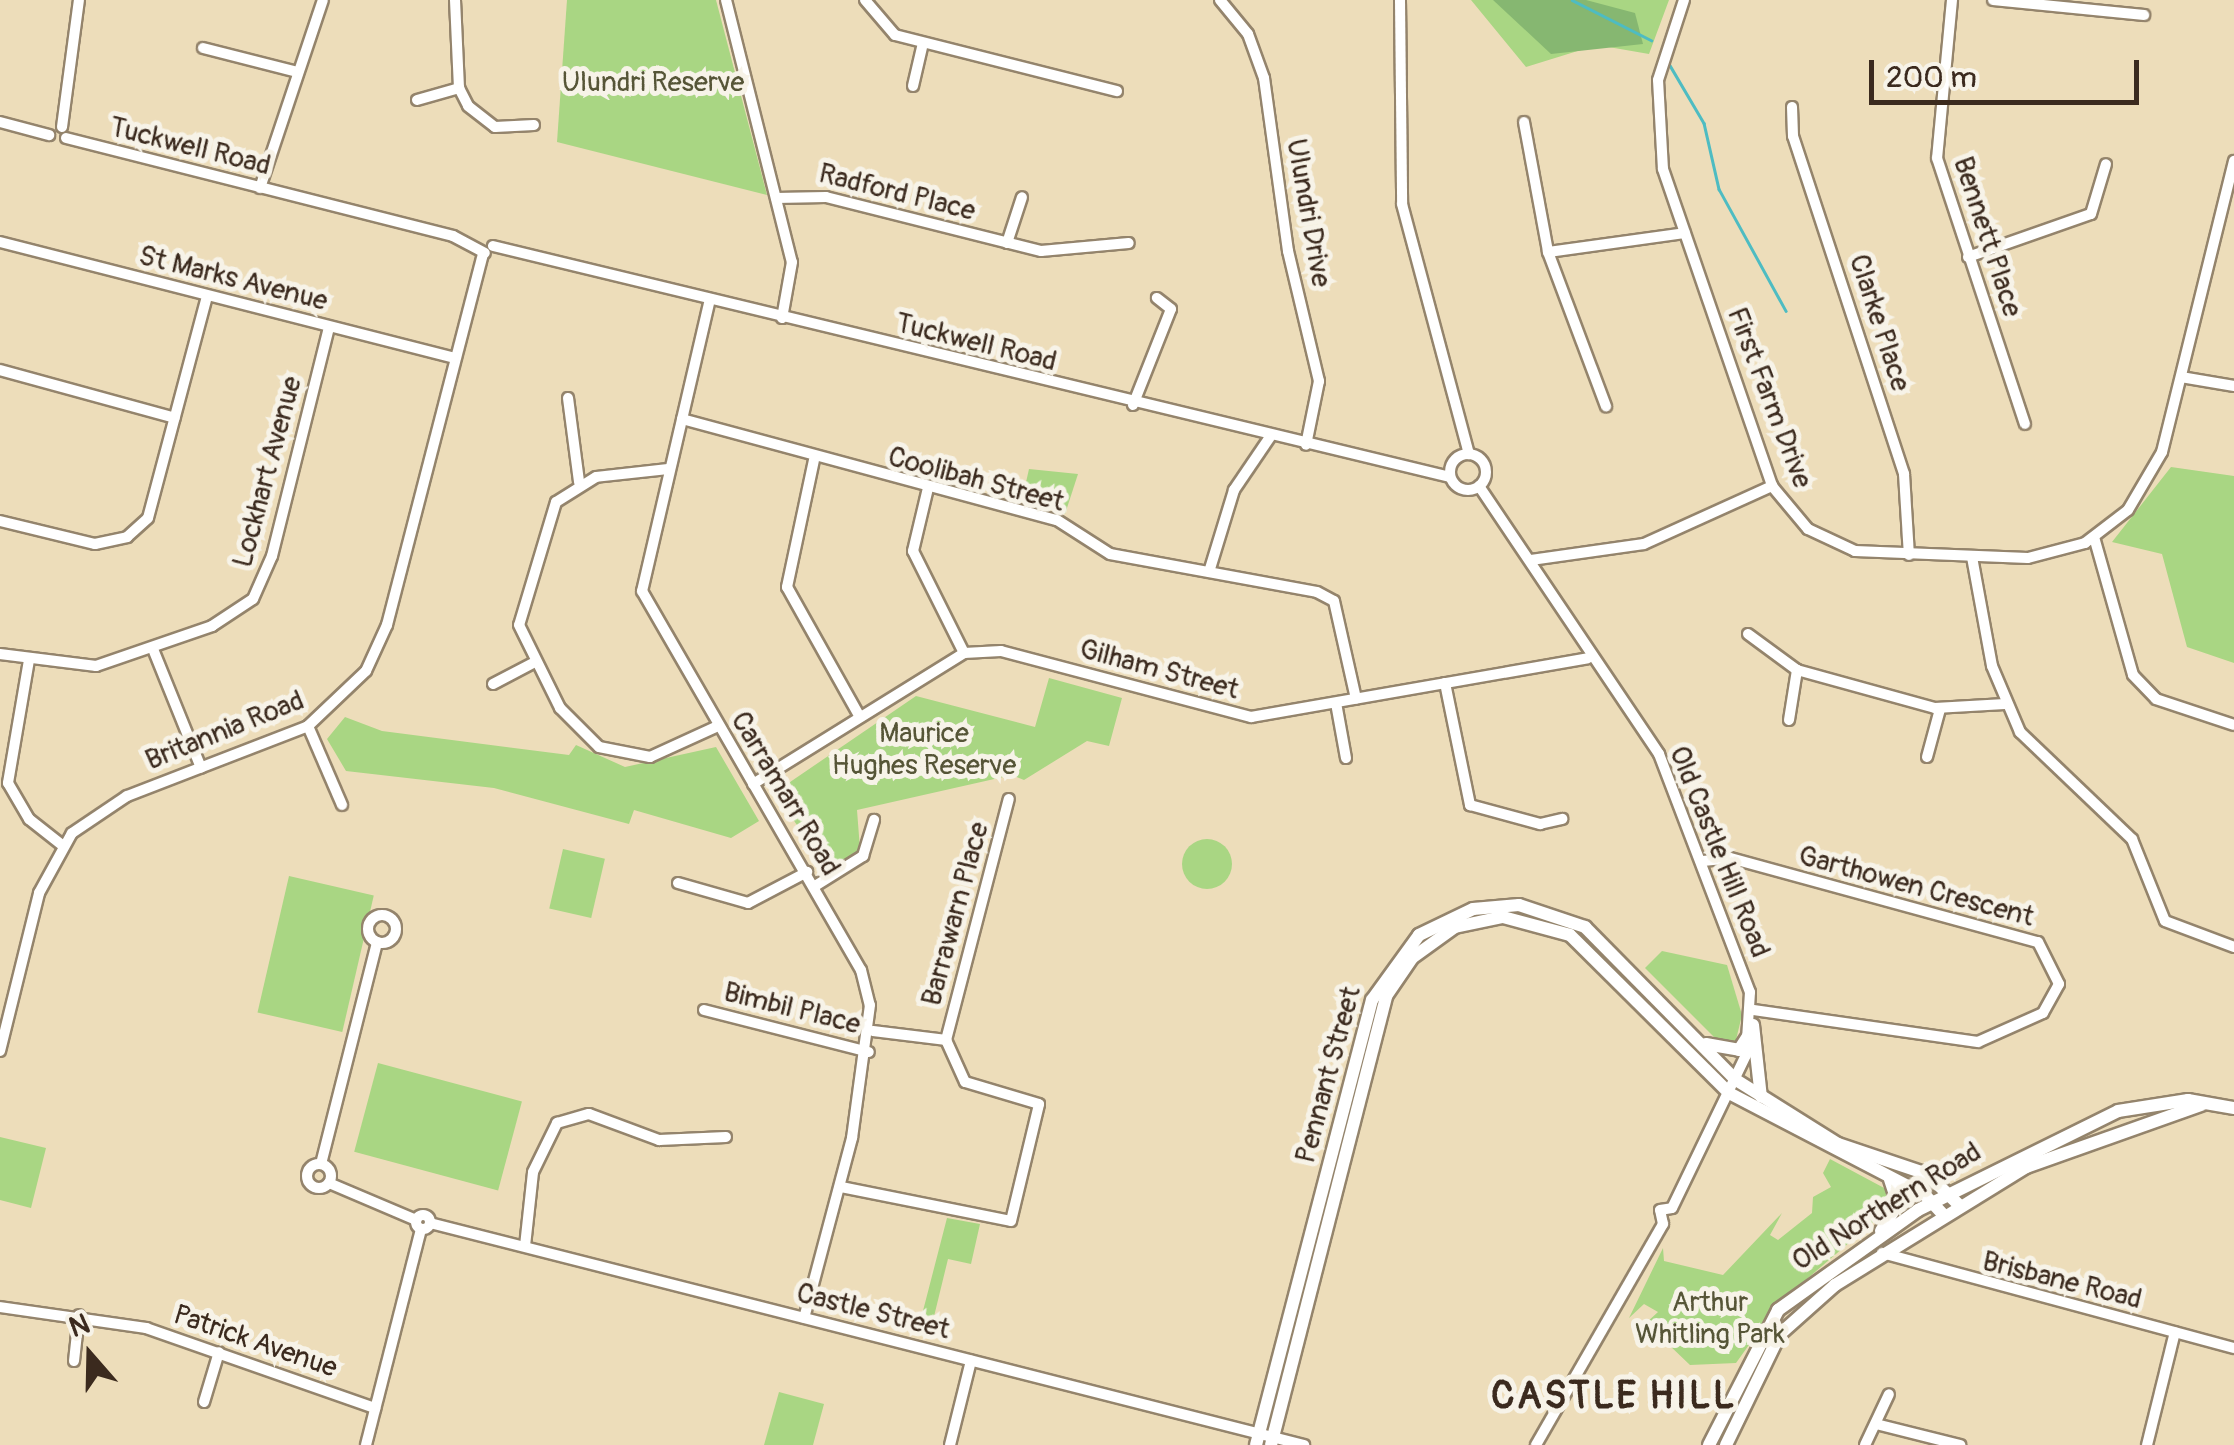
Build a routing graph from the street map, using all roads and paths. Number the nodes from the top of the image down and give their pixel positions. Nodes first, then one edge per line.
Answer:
1 (80, 0) edge
2 (323, 0) edge
3 (454, 0) edge
4 (726, 0) edge
5 (865, 0) edge
6 (1400, 0) edge
7 (1684, 0) edge
8 (1952, 0) edge
9 (1992, 0) edge
10 (1222, 1) edge
11 (2144, 15) dead end
12 (924, 43) junction
13 (203, 48) dead end
14 (294, 71) junction
15 (913, 86) dead end
16 (459, 88) junction
17 (1117, 91) dead end
18 (417, 100) dead end
19 (1792, 107) dead end
20 (0, 122) edge
21 (1524, 122) dead end
22 (534, 125) dead end
23 (64, 132) junction
24 (2234, 161) edge
25 (2106, 164) dead end
26 (260, 188) junction
27 (1022, 197) dead end
28 (776, 198) junction
29 (1684, 233) junction
30 (0, 243) edge
31 (1007, 243) junction
32 (1129, 243) dead end
33 (484, 248) junction
34 (1548, 252) junction
35 (1968, 256) junction
36 (207, 297) junction
37 (1156, 298) dead end
38 (710, 300) junction
39 (782, 318) junction
40 (329, 327) junction
41 (455, 358) junction
42 (0, 370) edge
43 (2181, 377) junction
44 (2234, 386) edge
45 (568, 398) dead end
46 (1133, 405) junction
47 (1606, 406) dead end
48 (175, 418) junction
49 (682, 419) junction
50 (2026, 424) dead end
51 (1270, 436) junction
52 (1306, 444) junction
53 (1469, 454) junction
54 (814, 460) junction
55 (668, 469) junction
56 (1450, 477) junction
57 (579, 482) junction
58 (1479, 486) junction
59 (1772, 486) junction
60 (928, 488) junction
61 (0, 521) edge
62 (2094, 538) junction
63 (1909, 556) junction
64 (1972, 557) junction
65 (1531, 560) junction
66 (1209, 572) junction
67 (1748, 634) dead end
68 (153, 648) junction
69 (964, 653) junction
70 (0, 654) edge
71 (1588, 658) junction
72 (29, 660) junction
73 (533, 664) junction
74 (1797, 670) junction
75 (1445, 683) junction
76 (494, 684) dead end
77 (1356, 698) junction
78 (1336, 703) junction
79 (2004, 704) junction
80 (1940, 709) junction
81 (860, 717) junction
82 (1789, 720) dead end
83 (2234, 725) edge
84 (308, 726) junction
85 (718, 726) junction
86 (1927, 757) dead end
87 (1346, 758) dead end
88 (200, 768) junction
89 (754, 784) junction
90 (4, 785) edge
91 (1009, 800) dead end
92 (342, 805) dead end
93 (1562, 819) dead end
94 (874, 820) dead end
95 (62, 845) junction
96 (1704, 861) junction
97 (807, 872) junction
98 (678, 883) dead end
99 (814, 886) junction
100 (377, 942) dead end
101 (2234, 947) edge
102 (5, 1006) edge
103 (704, 1010) dead end
104 (1753, 1010) junction
105 (1754, 1025) junction
106 (872, 1031) junction
107 (946, 1040) junction
108 (1699, 1040) junction
109 (0, 1051) edge
110 (869, 1052) junction
111 (1732, 1086) junction
112 (1761, 1098) junction
113 (2201, 1105) junction
114 (2234, 1108) edge
115 (726, 1137) dead end
116 (321, 1164) junction
117 (1890, 1180) junction
118 (328, 1183) junction
119 (841, 1188) junction
120 (1950, 1190) junction
121 (1934, 1200) junction
122 (1958, 1204) junction
123 (1942, 1213) junction
124 (422, 1224) junction
125 (525, 1246) junction
126 (1875, 1248) junction
127 (0, 1307) edge
128 (79, 1315) junction
129 (804, 1318) junction
130 (2174, 1332) junction
131 (2234, 1348) edge
132 (219, 1352) junction
133 (74, 1361) dead end
134 (971, 1361) junction
135 (1731, 1392) junction
136 (1889, 1394) dead end
137 (1745, 1398) junction
138 (204, 1402) dead end
139 (376, 1408) junction
140 (1876, 1424) junction
141 (1265, 1440) edge
142 (366, 1445) edge
143 (950, 1445) edge
144 (1304, 1445) edge
145 (1536, 1445) edge
146 (1709, 1445) edge
147 (1726, 1445) edge
148 (1864, 1445) edge
149 (1960, 1445) edge
150 (2147, 1445) edge

1 - 23 street
2 - 14 street
3 - 16 street
4 - 28 street
5 - 12 street
6 - 53 street
7 - 29 street, First Farm Drive
8 - 35 street, Bennett Place
9 - 11 street
10 - 52 street, Ulundri Drive
12 - 15 street
12 - 17 street
13 - 14 street
14 - 26 street
16 - 18 street
16 - 22 street
19 - 63 street, Clarke Place
20 - 23 street, Tuckwell Road
21 - 34 street
23 - 26 street, Tuckwell Road
24 - 43 street, First Farm Drive
25 - 35 street
26 - 33 street, Tuckwell Road
27 - 31 street
28 - 31 street, Radford Place
28 - 39 street
29 - 34 street
29 - 59 street, First Farm Drive
30 - 36 street, St Marks Avenue
31 - 32 street, Radford Place
33 - 38 street, Tuckwell Road
33 - 41 street, Britannia Road
34 - 47 street
35 - 50 street, Bennett Place
36 - 40 street, St Marks Avenue
36 - 48 street
37 - 46 street
38 - 39 street, Tuckwell Road
38 - 49 street, Carramarr Road
39 - 46 street, Tuckwell Road
40 - 41 street, St Marks Avenue
40 - 68 street, Lockhart Avenue
41 - 84 street, Britannia Road
42 - 48 street
43 - 44 street
43 - 62 street, First Farm Drive
45 - 57 street
46 - 51 street, Tuckwell Road
48 - 61 street
49 - 54 street, Coolibah Street
49 - 55 street, Carramarr Road
51 - 52 street, Tuckwell Road
51 - 66 street
52 - 56 street, Tuckwell Road
53 - 56 street
53 - 58 street
54 - 60 street, Coolibah Street
54 - 81 street
55 - 57 street
55 - 85 street, Carramarr Road
56 - 58 street
57 - 73 street
58 - 65 street, Old Castle Hill Road
59 - 63 street, First Farm Drive
59 - 65 street
60 - 66 street, Coolibah Street
60 - 69 street
62 - 64 street, First Farm Drive
62 - 83 street
63 - 64 street, First Farm Drive
64 - 79 street
65 - 71 street, Old Castle Hill Road
66 - 77 street, Coolibah Street
67 - 74 street
68 - 72 street, Lockhart Avenue
68 - 88 street
69 - 78 street, Gilham Street
69 - 81 street
70 - 72 street, Lockhart Avenue
71 - 75 street, Gilham Street
71 - 96 street, Old Castle Hill Road
72 - 90 street
73 - 76 street
73 - 85 street
74 - 80 street
74 - 82 street
75 - 77 street, Gilham Street
75 - 93 street
77 - 78 street, Gilham Street
78 - 87 street
79 - 80 street
79 - 101 street
80 - 86 street
81 - 89 street
84 - 88 street, Britannia Road
84 - 92 street
85 - 89 street, Carramarr Road
88 - 95 street, Britannia Road
89 - 97 street, Carramarr Road
90 - 95 street
91 - 107 street, Barrawarn Place
94 - 99 street
95 - 102 street, Britannia Road
96 - 104 street, Old Castle Hill Road
96 - 104 street, Garthowen Crescent
97 - 98 street
97 - 99 street, Carramarr Road
99 - 106 street, Carramarr Road
100 - 116 street
102 - 109 street, Britannia Road
103 - 110 street, Bimbil Place
104 - 105 street, Old Castle Hill Road
105 - 108 main road
105 - 111 street, Old Castle Hill Road
105 - 112 main road
106 - 107 street
106 - 110 street, Carramarr Road
107 - 119 street
108 - 111 main road, Pennant Street
108 - 141 main road, Pennant Street
110 - 119 street, Carramarr Road
111 - 112 main road
111 - 117 main road
111 - 141 main road, Pennant Street
111 - 145 street, Old Castle Hill Road
112 - 120 main road
113 - 114 main road, Old Northern Road
113 - 120 main road, Old Northern Road
113 - 122 main road, Old Northern Road
115 - 125 street
116 - 118 street
116 - 118 street
117 - 121 main road
117 - 126 main road
118 - 124 street, Castle Street
119 - 129 street, Carramarr Road
120 - 121 main road, Old Northern Road
120 - 122 main road
121 - 123 main road
121 - 126 main road, Old Northern Road
122 - 123 main road, Old Northern Road
123 - 126 main road, Old Northern Road
124 - 125 street, Castle Street
124 - 139 street
125 - 129 street, Castle Street
126 - 130 street, Brisbane Road
126 - 135 main road, Old Northern Road
126 - 137 main road, Old Northern Road
127 - 128 street, Patrick Avenue
128 - 132 street, Patrick Avenue
128 - 133 street
129 - 134 street, Castle Street
130 - 131 street, Brisbane Road
130 - 150 street
132 - 138 street
132 - 139 street, Patrick Avenue
134 - 141 street, Castle Street
134 - 143 street
135 - 137 main road
135 - 146 main road, Old Northern Road
136 - 140 street
137 - 147 main road, Old Northern Road
139 - 142 street
140 - 148 street
140 - 149 street
141 - 144 street, Castle Street

